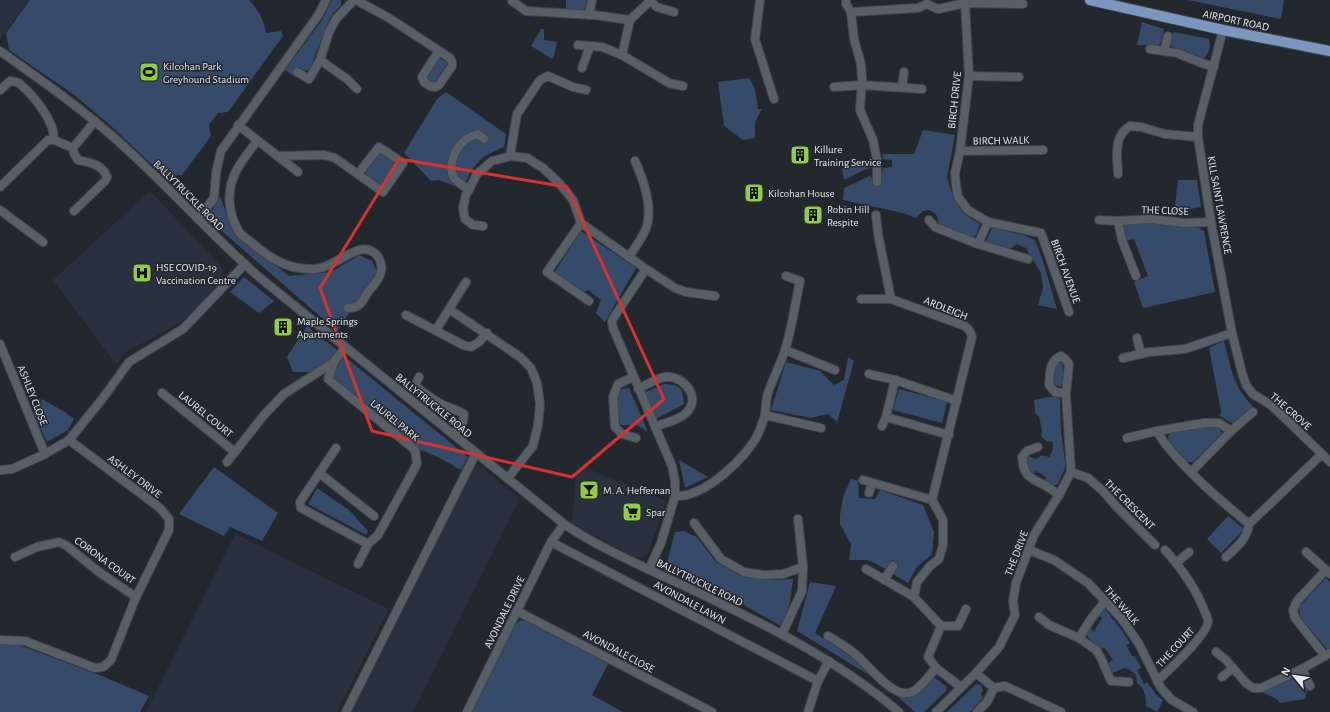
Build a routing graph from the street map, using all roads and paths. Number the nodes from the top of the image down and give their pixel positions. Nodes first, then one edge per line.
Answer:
1 (326, 0) edge
2 (355, 0) edge
3 (513, 0) edge
4 (592, 0) edge
5 (650, 0) edge
6 (760, 0) edge
7 (846, 0) edge
8 (1090, 0) edge
9 (927, 2) edge
10 (965, 4) junction
11 (1023, 4) dead end
12 (674, 12) dead end
13 (851, 12) junction
14 (589, 15) junction
15 (630, 20) junction
16 (1223, 30) junction
17 (1168, 36) dead end
18 (578, 45) dead end
19 (590, 46) junction
20 (1150, 49) dead end
21 (0, 51) edge
22 (439, 51) dead end
23 (1164, 51) junction
24 (1330, 51) edge
25 (622, 55) junction
26 (320, 60) junction
27 (1214, 67) junction
28 (582, 68) dead end
29 (297, 72) dead end
30 (904, 72) dead end
31 (969, 76) junction
32 (1020, 77) dead end
33 (861, 85) junction
34 (683, 86) dead end
35 (834, 87) dead end
36 (902, 87) junction
37 (357, 89) dead end
38 (922, 89) dead end
39 (0, 90) edge
40 (586, 90) dead end
41 (774, 99) dead end
42 (95, 121) junction
43 (238, 125) junction
44 (1198, 137) junction
45 (484, 139) dead end
46 (54, 140) junction
47 (257, 140) junction
48 (73, 148) junction
49 (1043, 150) dead end
50 (960, 151) junction
51 (277, 156) junction
52 (510, 156) junction
53 (636, 161) dead end
54 (298, 172) dead end
55 (358, 174) junction
56 (1118, 174) dead end
57 (877, 182) dead end
58 (0, 187) edge
59 (469, 190) junction
60 (0, 210) edge
61 (74, 211) dead end
62 (876, 215) dead end
63 (198, 219) junction
64 (929, 220) dead end
65 (1100, 220) dead end
66 (1118, 221) junction
67 (988, 222) junction
68 (1211, 222) junction
69 (581, 223) junction
70 (483, 226) dead end
71 (43, 242) dead end
72 (978, 244) junction
73 (629, 257) junction
74 (1028, 259) dead end
75 (245, 264) junction
76 (646, 269) junction
77 (786, 276) dead end
78 (1136, 276) dead end
79 (466, 282) dead end
80 (715, 296) dead end
81 (861, 299) dead end
82 (891, 299) junction
83 (589, 301) dead end
84 (348, 308) dead end
85 (449, 309) junction
86 (1069, 312) dead end
87 (406, 315) dead end
88 (436, 330) junction
89 (487, 333) junction
90 (1232, 333) junction
91 (1137, 338) dead end
92 (0, 344) edge
93 (345, 347) junction
94 (785, 350) junction
95 (1141, 354) junction
96 (1122, 358) dead end
97 (334, 362) junction
98 (835, 370) dead end
99 (869, 374) dead end
100 (419, 377) dead end
101 (633, 377) junction
102 (895, 380) junction
103 (1246, 385) joint
104 (638, 389) junction
105 (162, 393) dead end
106 (1066, 394) dead end
107 (957, 401) junction
108 (1253, 412) dead end
109 (765, 415) junction
110 (886, 417) junction
111 (882, 426) dead end
112 (655, 427) junction
113 (821, 428) dead end
114 (1157, 431) junction
115 (1231, 431) junction
116 (453, 434) junction
117 (949, 434) junction
118 (636, 438) dead end
119 (1127, 438) dead end
120 (69, 440) junction
121 (1038, 447) dead end
122 (336, 448) dead end
123 (235, 452) junction
124 (476, 453) junction
125 (45, 454) junction
126 (1322, 454) junction
127 (227, 462) dead end
128 (1330, 462) edge
129 (0, 470) edge
130 (1071, 472) junction
131 (1191, 472) junction
132 (320, 473) junction
133 (508, 478) junction
134 (863, 480) dead end
135 (872, 483) junction
136 (869, 493) dead end
137 (1059, 495) junction
138 (674, 496) junction
139 (932, 500) junction
140 (374, 516) dead end
141 (798, 519) dead end
142 (694, 523) dead end
143 (564, 524) junction
144 (1249, 524) junction
145 (551, 542) junction
146 (368, 544) junction
147 (1155, 545) dead end
148 (1029, 550) junction
149 (1165, 550) dead end
150 (1189, 552) dead end
151 (1306, 552) dead end
152 (15, 557) dead end
153 (1226, 557) dead end
154 (1176, 563) junction
155 (358, 564) dead end
156 (893, 566) dead end
157 (803, 567) junction
158 (866, 569) dead end
159 (649, 570) junction
160 (1328, 572) edge
161 (884, 580) junction
162 (136, 597) junction
163 (914, 597) junction
164 (1105, 601) junction
165 (966, 609) dead end
166 (517, 611) junction
167 (1039, 617) dead end
168 (941, 626) junction
169 (782, 634) junction
170 (828, 636) dead end
171 (1079, 638) junction
172 (0, 640) edge
173 (1216, 652) dead end
174 (1328, 654) edge
175 (829, 661) junction
176 (936, 668) junction
177 (1233, 668) junction
178 (1302, 669) junction
179 (976, 673) junction
180 (1222, 677) dead end
181 (818, 681) junction
182 (1157, 681) junction
183 (1128, 682) dead end
184 (1310, 686) dead end
185 (961, 687) junction
186 (994, 688) junction
187 (346, 712) edge
188 (467, 712) edge
189 (712, 712) edge
190 (808, 712) edge
191 (898, 712) edge
192 (936, 712) edge
193 (977, 712) edge
194 (1061, 712) edge
195 (1193, 712) edge

1 - 43 street
2 - 22 street
2 - 26 street
3 - 14 street
4 - 14 street
5 - 12 street
5 - 15 street
6 - 41 street
7 - 13 street
8 - 16 main road, AIRPORT ROAD
9 - 10 street
9 - 13 street
10 - 11 street
10 - 31 street, BIRCH DRIVE
13 - 33 street
14 - 15 street
15 - 25 street
16 - 24 main road, AIRPORT ROAD
16 - 27 street, KILL SAINT LAWRENCE
17 - 23 street
18 - 19 street
19 - 25 street
19 - 28 street
20 - 23 street
21 - 42 street, BALLYTRUCKLE ROAD
23 - 27 street
25 - 34 street
26 - 29 street
26 - 37 street
27 - 44 street, KILL SAINT LAWRENCE
30 - 36 street
31 - 32 street
31 - 50 street, BIRCH DRIVE
33 - 35 street
33 - 36 street
33 - 57 street
36 - 38 street
39 - 46 street
40 - 52 street
42 - 48 street
42 - 63 street, BALLYTRUCKLE ROAD
43 - 47 street
43 - 63 street
44 - 56 street
44 - 68 street, KILL SAINT LAWRENCE
45 - 59 street
46 - 48 street
46 - 58 street
47 - 51 street
47 - 84 street
48 - 61 street
49 - 50 street, BIRCH WALK
50 - 67 street, BIRCH AVENUE
51 - 54 street
51 - 55 street
52 - 59 street
52 - 69 street
53 - 73 street
55 - 55 street
59 - 70 street
60 - 71 street
62 - 82 street
63 - 75 street, BALLYTRUCKLE ROAD
64 - 72 street
65 - 66 street, THE CLOSE
66 - 68 street, THE CLOSE
66 - 78 street
67 - 72 street
67 - 86 street, BIRCH AVENUE
68 - 90 street, KILL SAINT LAWRENCE
69 - 73 street
69 - 83 street
72 - 74 street
73 - 76 street
75 - 93 street, BALLYTRUCKLE ROAD
75 - 120 street
76 - 80 street
76 - 101 street
77 - 94 street
79 - 85 street
81 - 82 street, ARDLEIGH
82 - 107 street, ARDLEIGH
85 - 88 street
85 - 89 street
87 - 88 street
88 - 89 street
89 - 133 street
90 - 95 street
90 - 103 street, KILL SAINT LAWRENCE
91 - 95 street
92 - 125 street, ASHLEY CLOSE
93 - 97 street, LAUREL PARK
93 - 116 street, BALLYTRUCKLE ROAD
94 - 98 street
94 - 109 street
95 - 96 street
97 - 123 street, LAUREL PARK
97 - 146 street, LAUREL PARK
99 - 102 street
100 - 116 street
101 - 104 street
101 - 118 street
102 - 107 street
102 - 110 street
103 - 126 street, THE GROVE
104 - 112 street
104 - 112 street
105 - 123 street, LAUREL COURT
106 - 130 street
107 - 117 street, ARDLEIGH
108 - 115 street
109 - 113 street
109 - 138 street
110 - 111 street
110 - 117 street
112 - 138 street
114 - 115 street
114 - 119 street
114 - 131 street
115 - 131 street
116 - 124 street, BALLYTRUCKLE ROAD
117 - 139 street, ARDLEIGH
120 - 125 street
120 - 162 street, ASHLEY DRIVE
121 - 137 street
122 - 132 street
123 - 127 street, LAUREL PARK
124 - 133 street, BALLYTRUCKLE ROAD
124 - 187 street
125 - 129 street
126 - 128 street, THE GROVE
126 - 144 street
130 - 137 street, THE DRIVE
130 - 147 street, THE CRESCENT
131 - 144 street
132 - 140 street
132 - 146 street
133 - 143 street, BALLYTRUCKLE ROAD
134 - 135 street
135 - 136 street
135 - 139 street
137 - 148 street, THE DRIVE
138 - 159 street
139 - 163 street
141 - 157 street
142 - 157 street
143 - 145 street, AVONDALE DRIVE
143 - 159 street, BALLYTRUCKLE ROAD
144 - 153 street
145 - 166 street, AVONDALE DRIVE
145 - 181 street, AVONDALE LAWN
146 - 155 street, LAUREL PARK
148 - 164 street, THE WALK
148 - 179 street, THE DRIVE
149 - 154 street, THE COURT
150 - 154 street
151 - 160 street
152 - 162 street, CORONA COURT
154 - 182 street, THE COURT
156 - 161 street
157 - 169 street
158 - 161 street
159 - 169 street, BALLYTRUCKLE ROAD
160 - 174 street
161 - 163 street
162 - 172 street, ASHLEY DRIVE
163 - 168 street
164 - 171 street
164 - 182 street, THE WALK
165 - 168 street
166 - 188 street, AVONDALE DRIVE
166 - 189 street, AVONDALE CLOSE
167 - 171 street
168 - 176 street
169 - 175 street, BALLYTRUCKLE ROAD
170 - 176 street
171 - 183 street
173 - 177 street
174 - 178 street
175 - 181 street
175 - 191 street, BALLYTRUCKLE ROAD
176 - 185 street
177 - 178 street
177 - 180 street
178 - 184 street
179 - 185 street, THE DRIVE
179 - 186 street
181 - 190 street
182 - 195 street, THE WALK
185 - 192 street, THE DRIVE
186 - 193 street
186 - 194 street

